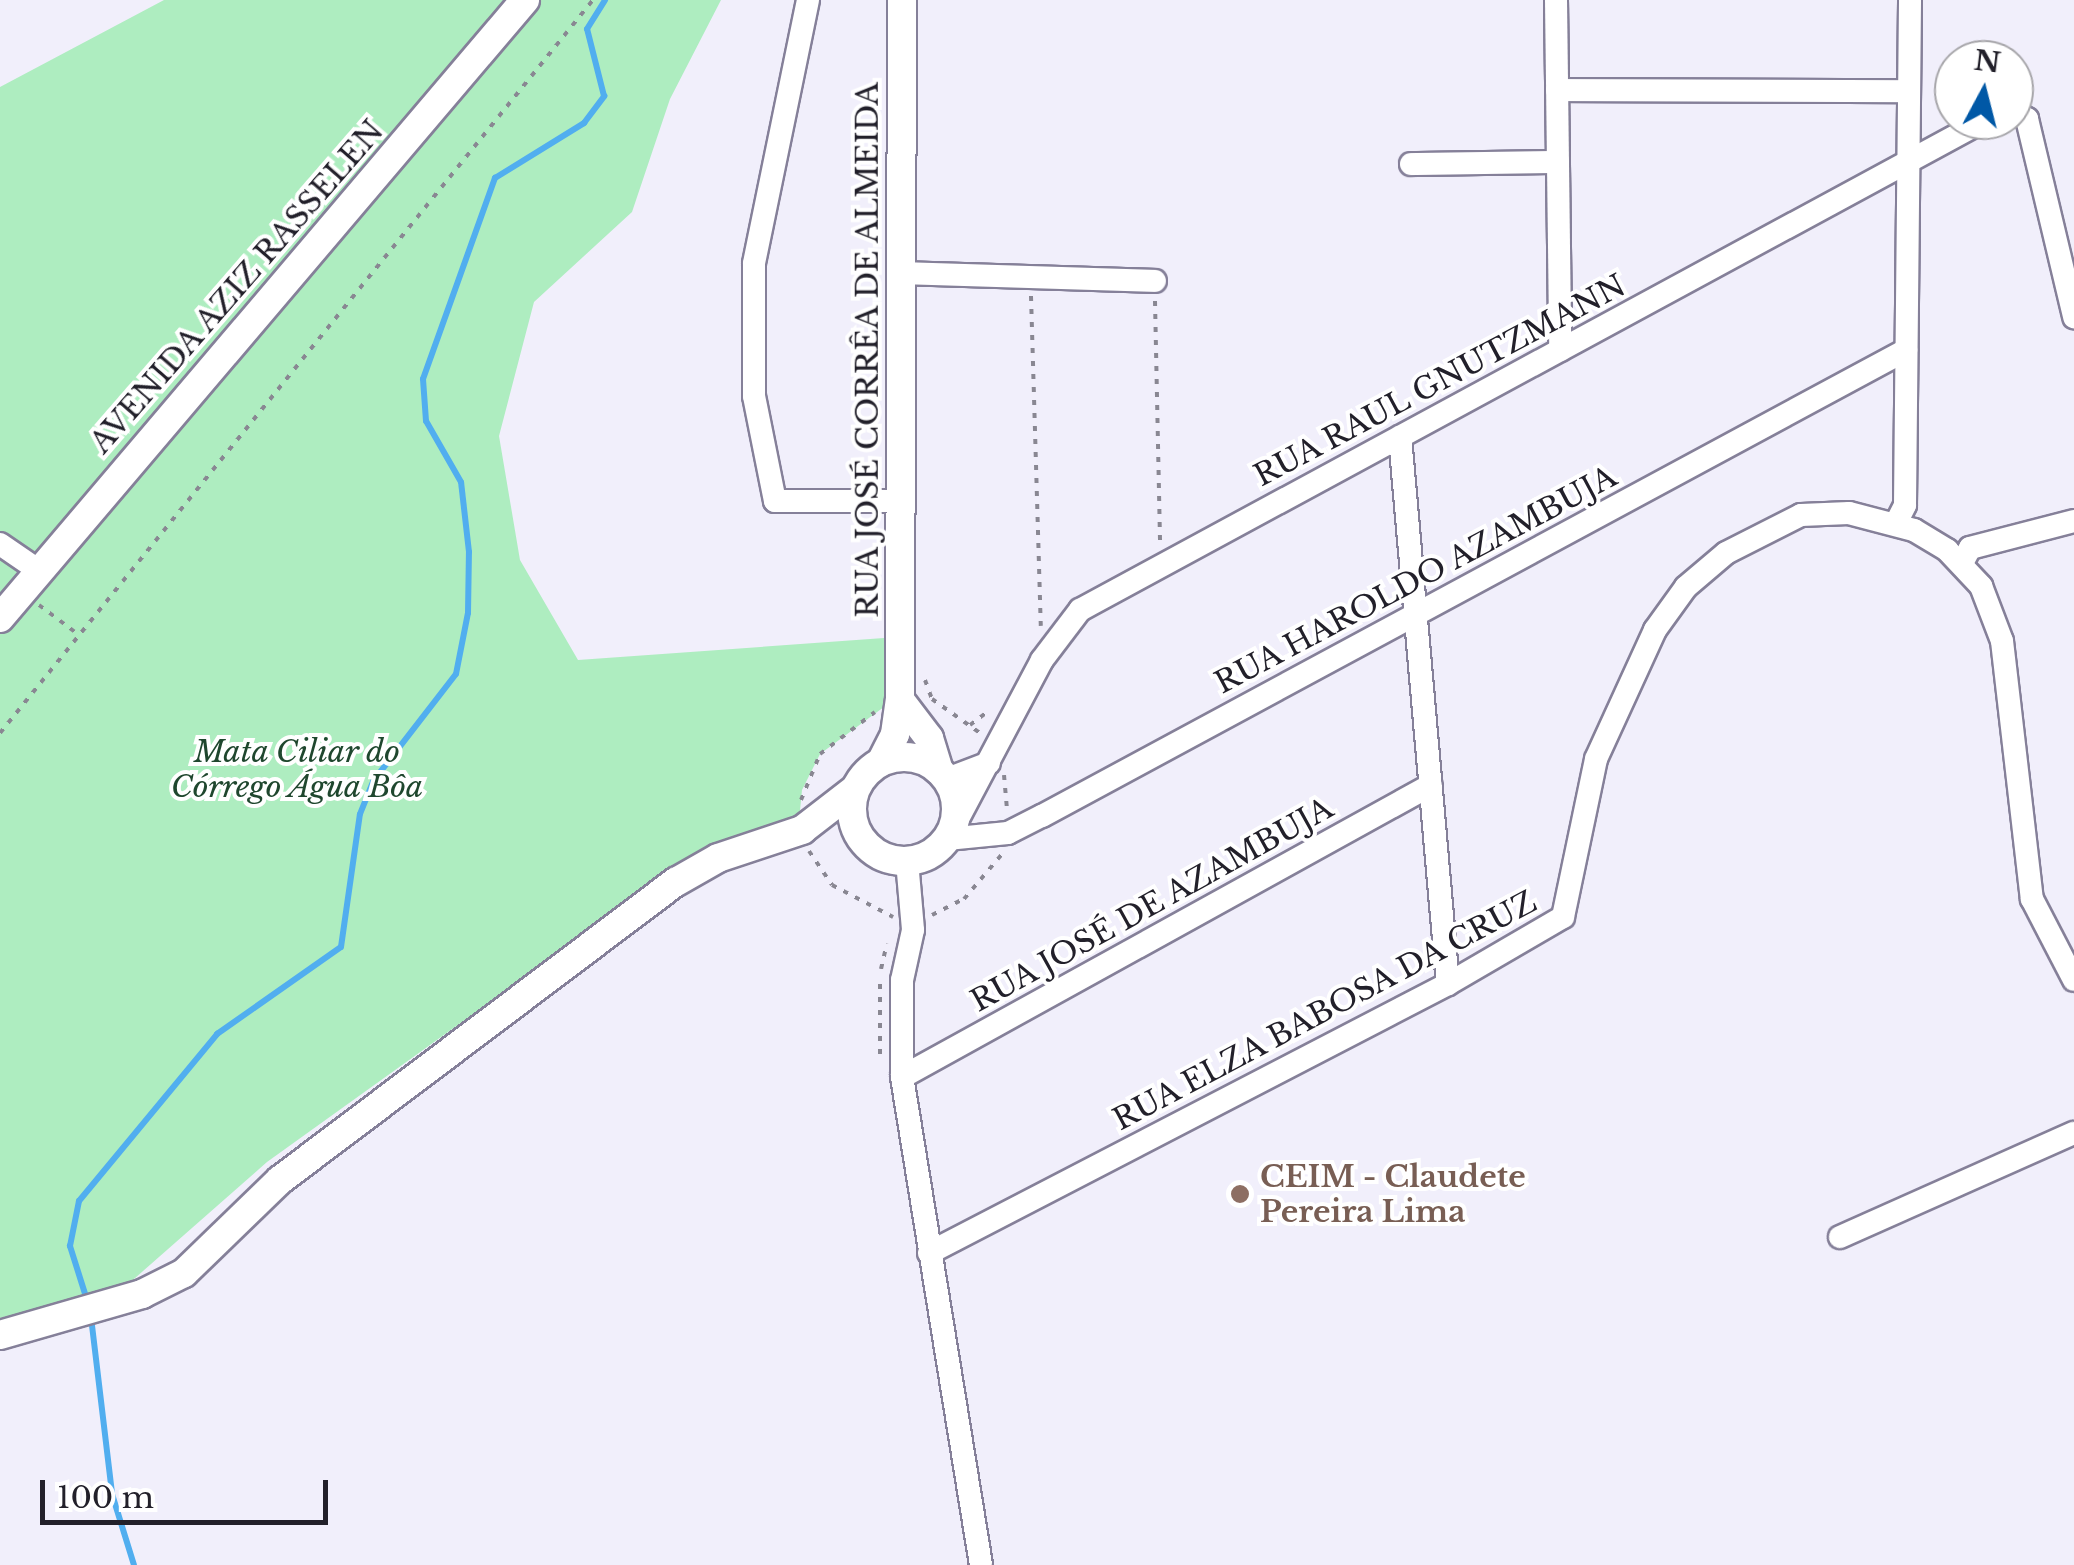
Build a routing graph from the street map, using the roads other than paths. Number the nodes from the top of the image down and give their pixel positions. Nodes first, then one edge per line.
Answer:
1 (525, 0) edge
2 (808, 0) edge
3 (902, 0) edge
4 (1556, 0) edge
5 (1910, 0) edge
6 (1558, 90) junction
7 (1909, 91) junction
8 (1952, 140) edge
9 (2033, 140) edge
10 (1558, 162) junction
11 (1410, 164) dead end
12 (1908, 166) junction
13 (903, 273) junction
14 (1155, 281) road end
15 (2070, 284) edge
16 (2074, 317) edge
17 (1560, 350) junction
18 (1906, 350) junction
19 (1400, 436) junction
20 (899, 501) junction
21 (2074, 522) edge
22 (1896, 524) junction
23 (0, 544) edge
24 (1962, 563) junction
25 (38, 570) junction
26 (1412, 615) junction
27 (0, 618) edge
28 (900, 700) junction
29 (992, 757) junction
30 (881, 762) junction
31 (943, 775) junction
32 (1431, 785) junction
33 (855, 789) junction
34 (800, 831) junction
35 (950, 834) junction
36 (864, 843) junction
37 (906, 861) junction
38 (2074, 980) edge
39 (1448, 984) junction
40 (902, 1078) junction
41 (2074, 1134) edge
42 (1840, 1237) dead end
43 (929, 1253) junction
44 (0, 1336) edge
45 (981, 1565) edge

1 - 25 street, AVENIDA AZIZ RASSELEN
2 - 20 street
3 - 13 street, RUA JOSÉ CORRÊA DE ALMEIDA
4 - 6 street
5 - 7 street
6 - 7 street
6 - 10 street
7 - 12 street
8 - 12 street, RUA RAUL GNUTZMANN
9 - 15 street
10 - 11 street
10 - 17 street
12 - 17 street, RUA RAUL GNUTZMANN
12 - 18 street
13 - 14 street
13 - 20 street, RUA JOSÉ CORRÊA DE ALMEIDA
15 - 16 street
17 - 19 street, RUA RAUL GNUTZMANN
18 - 22 street
18 - 26 street, RUA HAROLDO AZAMBUJA
19 - 26 street
19 - 29 street, RUA RAUL GNUTZMANN
20 - 28 street, RUA JOSÉ CORRÊA DE ALMEIDA
21 - 24 street
22 - 24 street, RUA ELZA BABOSA DA CRUZ
22 - 39 street, RUA ELZA BABOSA DA CRUZ
23 - 25 street
24 - 38 street, RUA ELZA BABOSA DA CRUZ
25 - 27 street, AVENIDA AZIZ RASSELEN
26 - 32 street
26 - 35 street, RUA HAROLDO AZAMBUJA
28 - 30 street, RUA JOSÉ CORRÊA DE ALMEIDA
28 - 31 street
29 - 31 street
29 - 35 street, RUA RAUL GNUTZMANN
30 - 31 street
30 - 33 street
31 - 35 street
32 - 39 street
32 - 40 street, RUA JOSÉ DE AZAMBUJA
33 - 34 street
33 - 36 street
34 - 36 street
34 - 44 street
35 - 37 street
36 - 37 street
37 - 40 street
39 - 43 street, RUA ELZA BABOSA DA CRUZ
40 - 43 street
41 - 42 street
43 - 45 street

